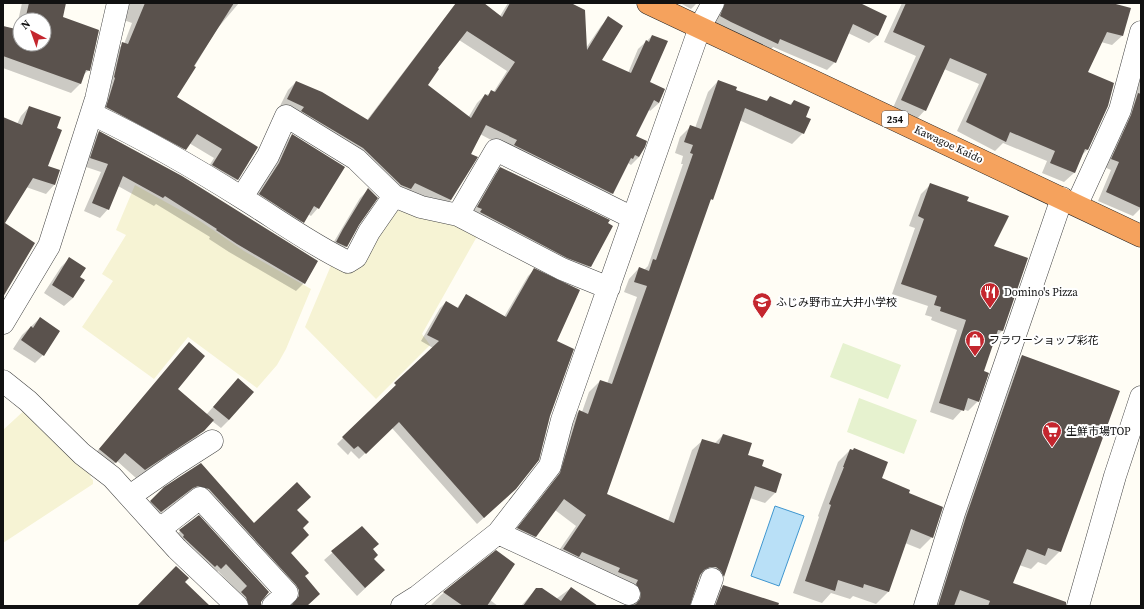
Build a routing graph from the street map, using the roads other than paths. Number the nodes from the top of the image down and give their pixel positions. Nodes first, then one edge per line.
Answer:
1 (118, 3) edge
2 (648, 3) edge
3 (713, 3) edge
4 (700, 27) junction
5 (1141, 32) edge
6 (92, 114) junction
7 (394, 196) junction
8 (242, 198) junction
9 (1069, 201) junction
10 (458, 214) junction
11 (633, 218) junction
12 (1141, 236) edge
13 (609, 288) junction
14 (3, 323) edge
15 (3, 381) edge
16 (1141, 397) edge
17 (212, 441) dead end
18 (130, 496) junction
19 (160, 529) junction
20 (498, 533) junction
21 (712, 578) dead end
22 (629, 594) dead end
23 (417, 603) edge
24 (237, 606) edge
25 (273, 606) edge
26 (702, 606) edge
27 (925, 606) edge
28 (1078, 606) edge

1 - 6 street
2 - 4 highway, Kawagoe Kaido / 254
3 - 4 street
4 - 9 highway, Kawagoe Kaido / 254
4 - 11 street
5 - 9 street
6 - 8 street
6 - 14 street
7 - 8 street
7 - 8 street
7 - 10 street
9 - 12 highway, Kawagoe Kaido / 254
9 - 27 street
10 - 11 street
10 - 13 street
11 - 13 street
13 - 20 street
15 - 18 street
16 - 28 street
17 - 18 street
18 - 19 street
19 - 24 street
19 - 25 street
20 - 22 street
20 - 23 street
21 - 26 street

